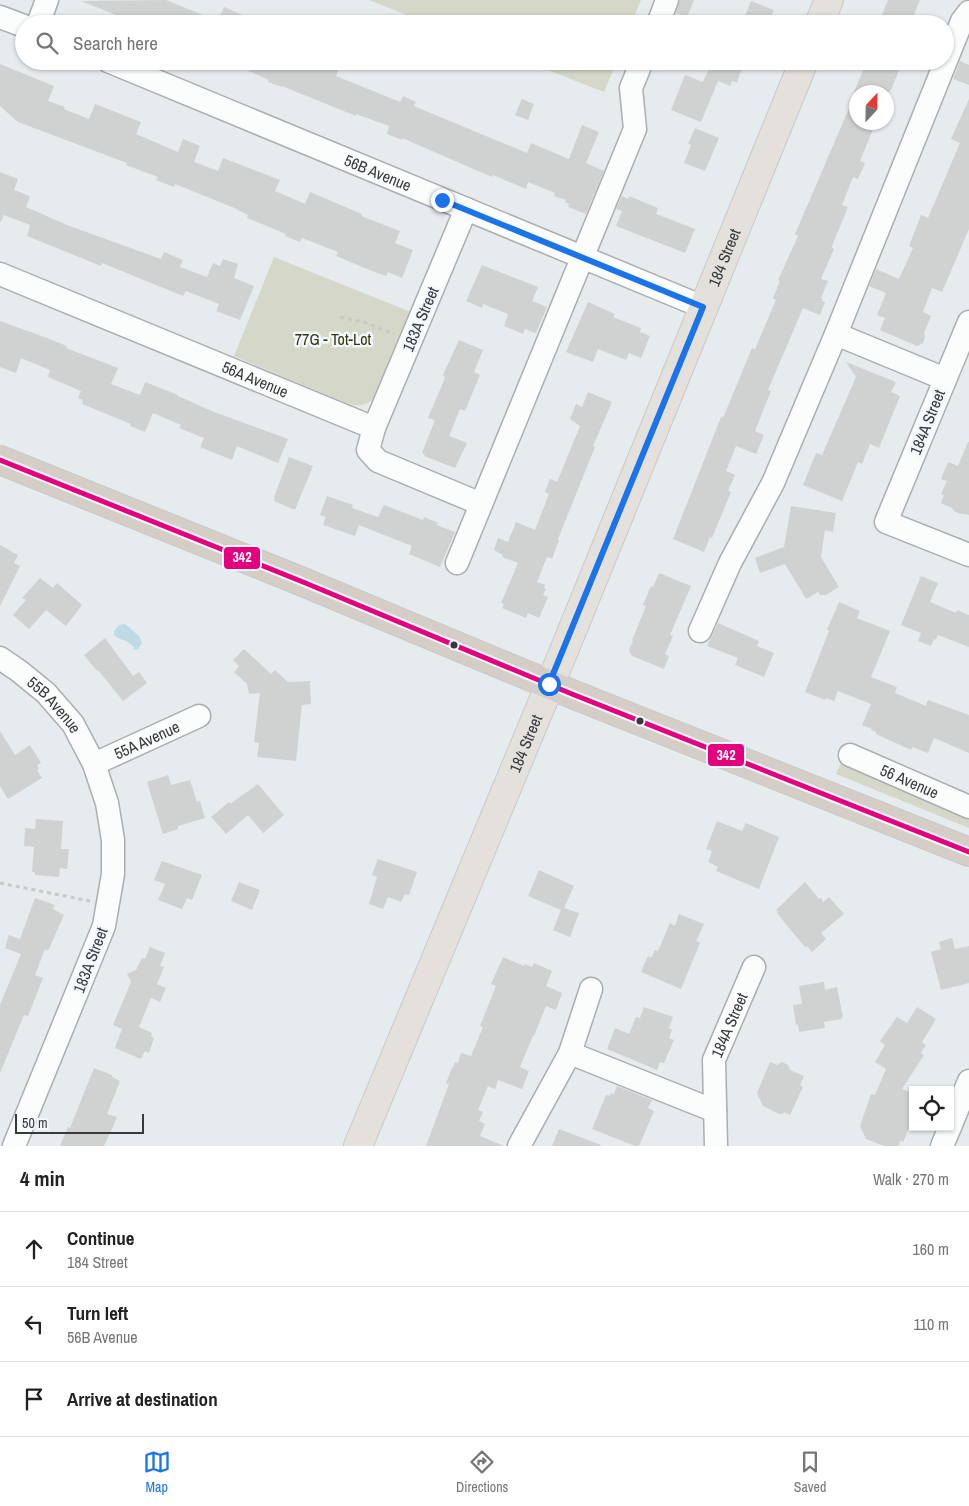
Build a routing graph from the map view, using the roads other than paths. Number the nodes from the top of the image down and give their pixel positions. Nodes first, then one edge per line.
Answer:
1 (47, 0) edge
2 (667, 0) edge
3 (829, 0) edge
4 (969, 12) edge
5 (41, 15) edge
6 (661, 15) edge
7 (823, 15) edge
8 (0, 16) edge
9 (15, 22) edge
10 (954, 41) edge
11 (130, 70) edge
12 (638, 70) edge
13 (800, 70) edge
14 (942, 70) edge
15 (466, 209) junction
16 (582, 256) junction
17 (0, 274) edge
18 (703, 307) junction
19 (969, 322) edge
20 (836, 334) junction
21 (945, 379) junction
22 (374, 428) junction
23 (0, 460) edge
24 (481, 504) junction
25 (969, 555) edge
26 (456, 563) dead end
27 (700, 631) dead end
28 (0, 658) edge
29 (549, 684) junction
30 (199, 716) dead end
31 (850, 755) dead end
32 (94, 764) junction
33 (969, 807) edge
34 (969, 852) edge
35 (754, 967) dead end
36 (591, 989) dead end
37 (570, 1053) junction
38 (969, 1081) edge
39 (716, 1111) junction
40 (954, 1117) edge
41 (948, 1131) edge
42 (10, 1141) edge
43 (358, 1146) edge
44 (518, 1146) edge
45 (716, 1146) edge
46 (942, 1146) edge

1 - 5 street
2 - 6 street
3 - 7 main road
4 - 10 street
8 - 9 street
11 - 15 street, 56B Avenue
12 - 16 street
13 - 18 main road, 184 Street
14 - 20 street
15 - 16 street, 56B Avenue
15 - 22 street, 183A Street
16 - 18 street, 56B Avenue
16 - 24 street
17 - 22 street, 56A Avenue
18 - 29 main road, 184 Street
19 - 21 street, 184A Street
20 - 21 street
20 - 27 street
21 - 25 street, 184A Street
22 - 24 street
23 - 29 highway
24 - 26 street
28 - 32 street, 55B Avenue
29 - 34 highway
29 - 43 main road, 184 Street
30 - 32 street, 55A Avenue
31 - 33 street, 56 Avenue
32 - 42 street, 183A Street
35 - 39 street, 184A Street
36 - 37 street
37 - 39 street
37 - 44 street
38 - 40 street
39 - 45 street, 184A Street
41 - 46 street

